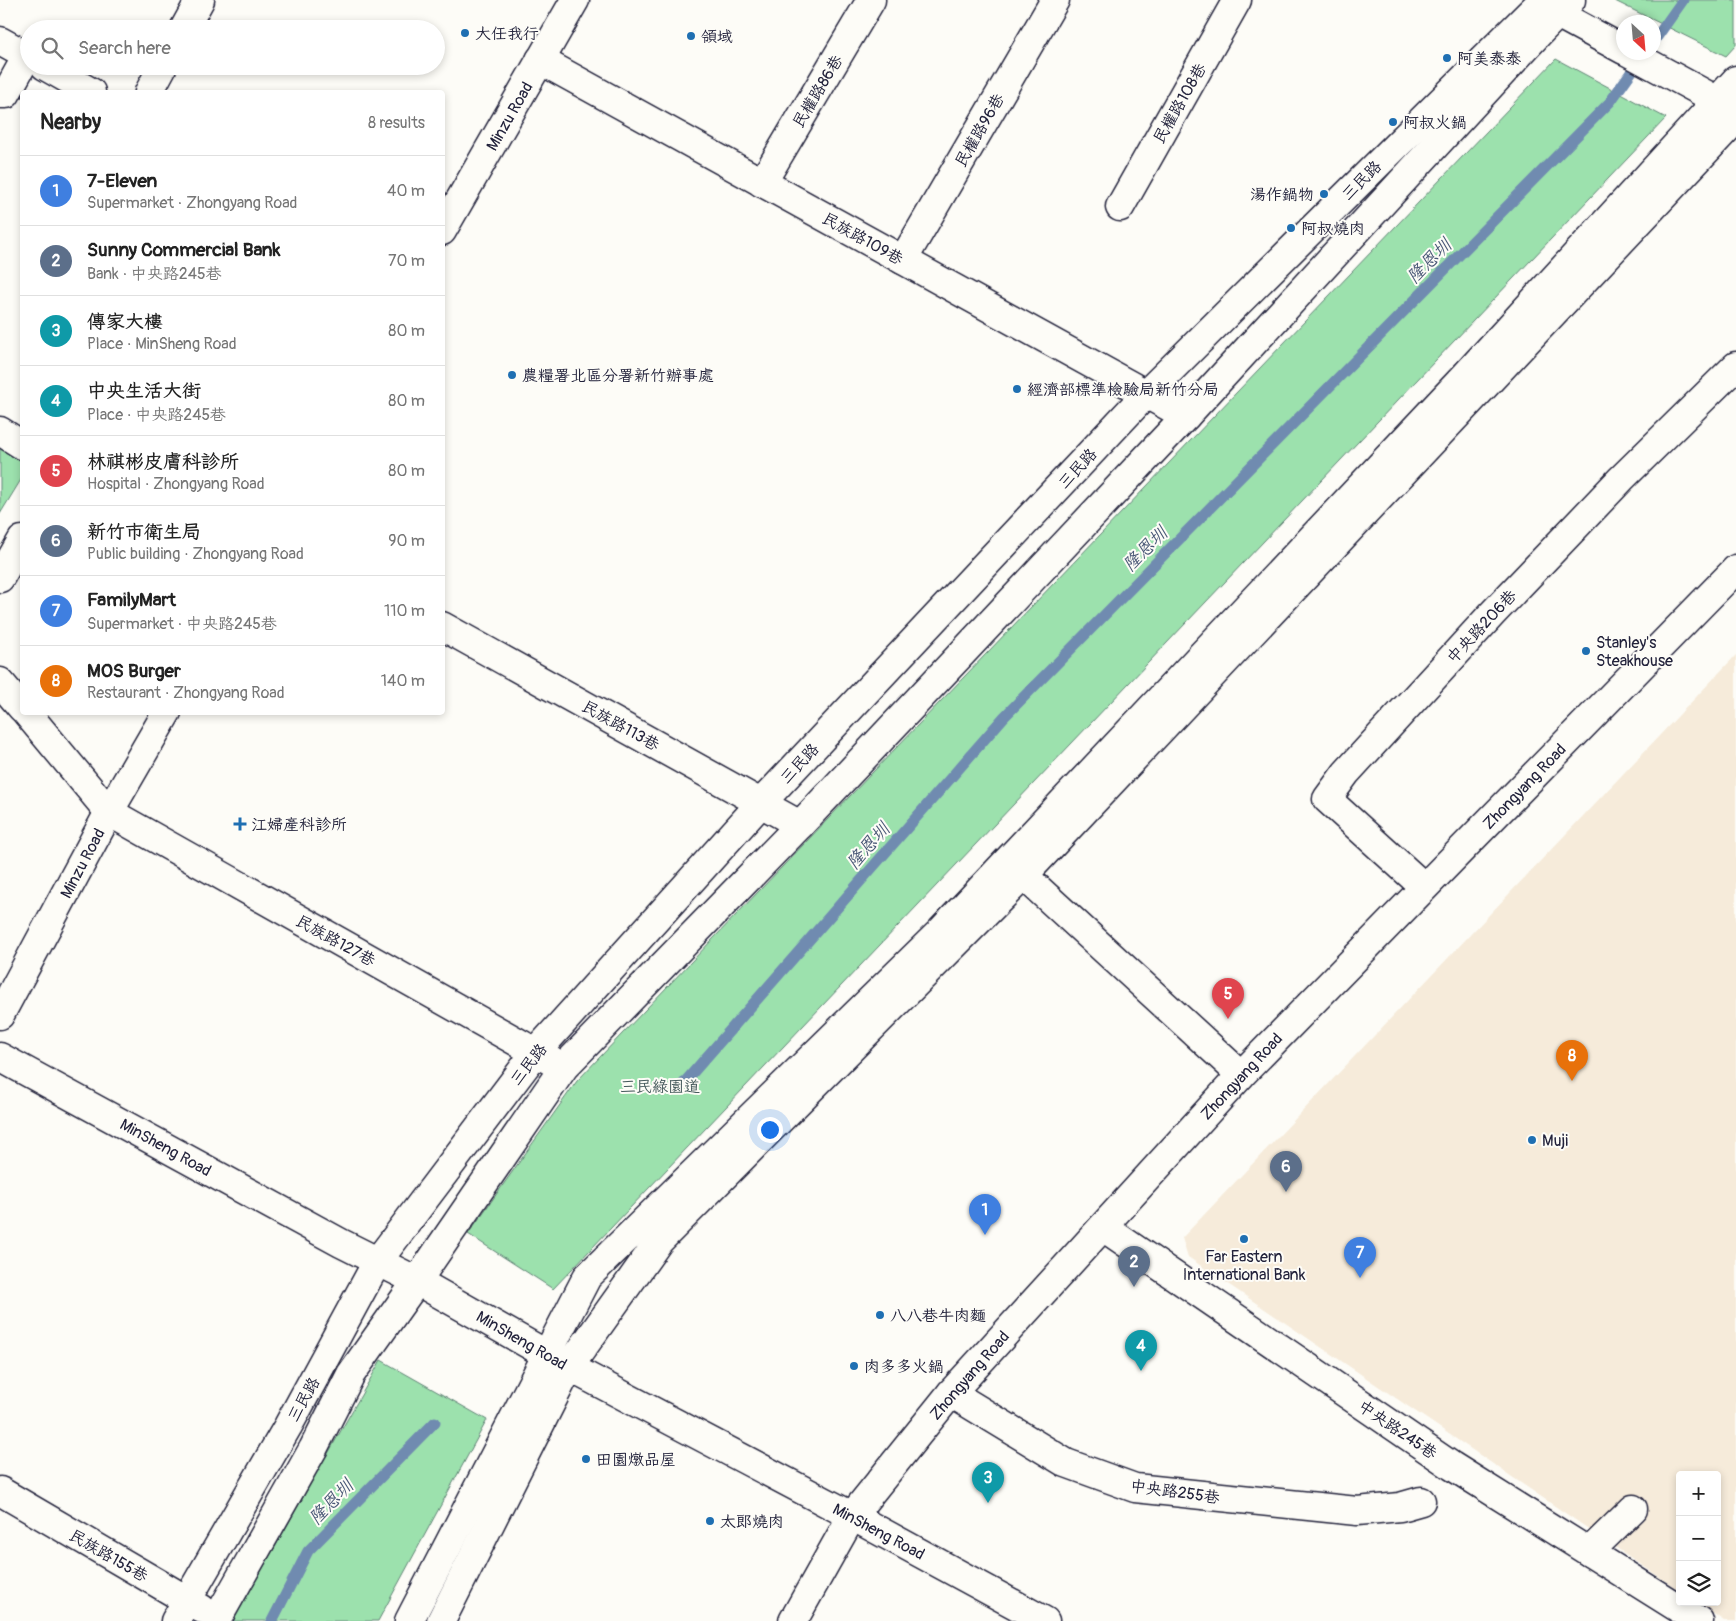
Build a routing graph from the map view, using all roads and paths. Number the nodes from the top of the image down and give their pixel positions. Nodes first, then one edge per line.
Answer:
1 (200, 0) edge
2 (575, 0) edge
3 (871, 0) edge
4 (1055, 0) edge
5 (1238, 0) edge
6 (1549, 4) edge
7 (189, 20) edge
8 (0, 41) edge
9 (1616, 45) edge
10 (20, 52) edge
11 (540, 60) junction
12 (1642, 60) edge
13 (22, 75) edge
14 (61, 75) edge
15 (158, 75) edge
16 (1736, 80) edge
17 (87, 90) edge
18 (150, 90) edge
19 (0, 94) edge
20 (1730, 110) edge
21 (762, 183) junction
22 (1120, 207) dead end
23 (445, 226) edge
24 (903, 260) junction
25 (1736, 366) edge
26 (1146, 394) junction
27 (1186, 416) junction
28 (0, 431) edge
29 (20, 443) edge
30 (20, 543) edge
31 (1736, 569) edge
32 (0, 578) edge
33 (445, 628) edge
34 (0, 682) edge
35 (20, 706) edge
36 (28, 715) edge
37 (164, 715) edge
38 (761, 803) junction
39 (109, 812) junction
40 (800, 825) junction
41 (1015, 868) junction
42 (1424, 887) junction
43 (0, 1015) edge
44 (536, 1052) junction
45 (0, 1057) edge
46 (564, 1067) junction
47 (1241, 1075) junction
48 (1103, 1228) junction
49 (377, 1262) junction
50 (417, 1281) junction
51 (558, 1360) junction
52 (951, 1393) junction
53 (0, 1491) edge
54 (1421, 1501) dead end
55 (1633, 1509) dead end
56 (852, 1516) junction
57 (1589, 1552) junction
58 (181, 1611) edge
59 (217, 1619) edge
60 (409, 1621) edge
61 (441, 1621) edge
62 (793, 1621) edge
63 (1045, 1621) edge
64 (1699, 1621) edge

1 - 7 street
2 - 11 street, Minzu Road
3 - 21 street, 民權路86巷
4 - 24 street, 民權路96巷
5 - 22 street, 民權路108巷
6 - 9 street
6 - 26 street, 三民路
6 - 27 street, 三民路
8 - 10 street
11 - 21 street, 民族路109巷
11 - 23 street, Minzu Road
12 - 20 street
13 - 19 street
14 - 17 street
15 - 18 street
16 - 20 street
20 - 41 street
21 - 24 street, 民族路109巷
24 - 26 street, 民族路109巷
25 - 42 street, 中央路206巷
26 - 27 street, 民族路109巷
26 - 38 street, 三民路
27 - 40 street, 三民路
28 - 29 street
30 - 32 street
31 - 42 street, Zhongyang Road
33 - 38 street, 民族路113巷
34 - 35 street
36 - 39 street
37 - 39 street, Minzu Road
38 - 40 street, 民族路113巷
38 - 44 street, 三民路
39 - 43 street, Minzu Road
39 - 44 street, 民族路127巷
40 - 46 street, 三民路
41 - 47 street
41 - 51 street
41 - 51 street
42 - 47 street, Zhongyang Road
44 - 46 street, 民族路127巷
44 - 49 street, 三民路
45 - 49 street, MinSheng Road
46 - 50 street, 三民路
47 - 48 street, Zhongyang Road
48 - 52 street, Zhongyang Road
48 - 57 street, 中央路245巷
49 - 50 street, MinSheng Road
49 - 58 street, 三民路
50 - 51 street, MinSheng Road
50 - 59 street, 三民路
51 - 56 street, MinSheng Road
51 - 60 street
51 - 61 street
52 - 54 street, 中央路255巷
52 - 56 street, Zhongyang Road
53 - 58 street, 民族路155巷
55 - 57 street
56 - 62 street, Zhongyang Road
56 - 63 street, MinSheng Road
57 - 64 street, 中央路245巷
58 - 59 street, 民族路155巷

